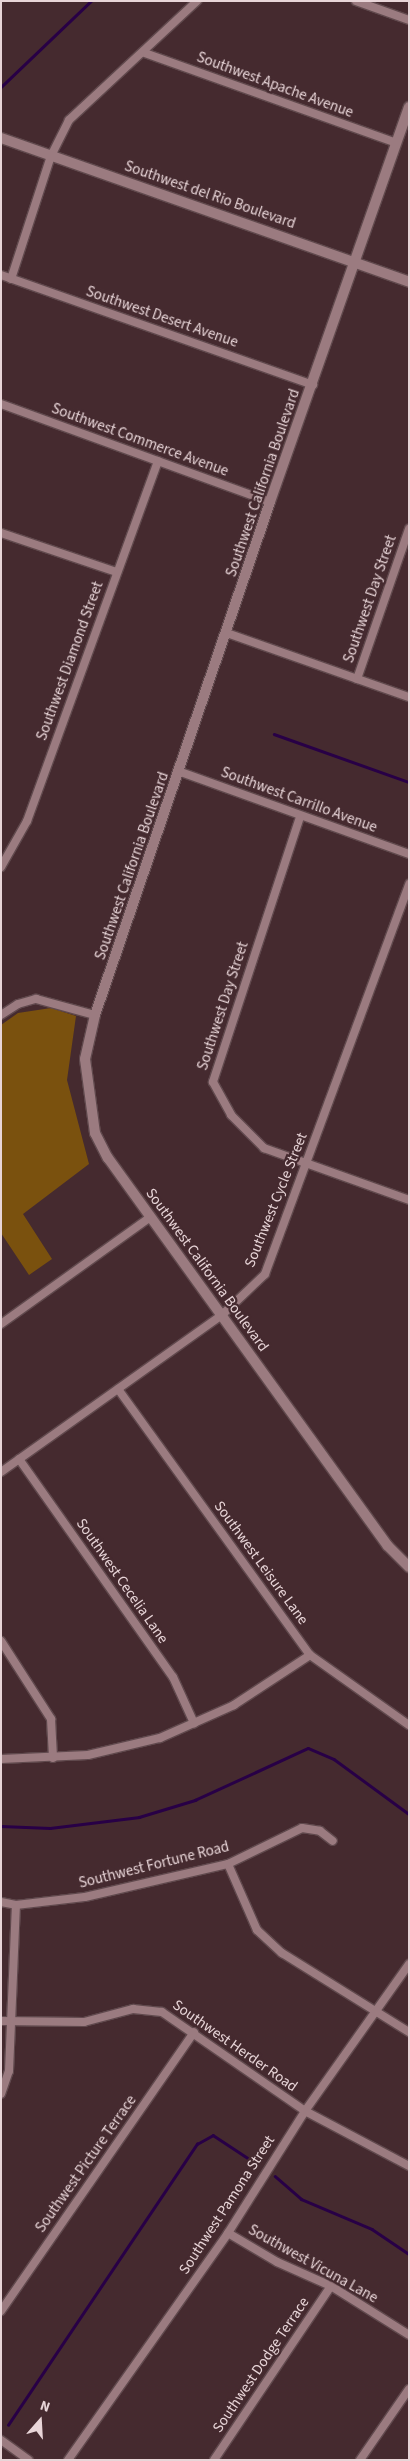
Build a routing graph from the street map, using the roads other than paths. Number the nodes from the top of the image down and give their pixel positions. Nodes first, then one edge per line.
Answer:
1 (197, 1) edge
2 (356, 1) edge
3 (409, 20) edge
4 (145, 53) junction
5 (409, 107) edge
6 (1, 138) edge
7 (396, 143) junction
8 (51, 156) junction
9 (357, 262) junction
10 (1, 275) edge
11 (11, 279) junction
12 (409, 282) edge
13 (313, 385) junction
14 (1, 404) edge
15 (158, 462) junction
16 (270, 502) junction
17 (409, 529) edge
18 (1, 533) edge
19 (116, 572) junction
20 (227, 632) junction
21 (357, 679) junction
22 (409, 697) edge
23 (181, 772) junction
24 (300, 817) junction
25 (409, 854) edge
26 (1, 867) edge
27 (409, 884) edge
28 (1, 1015) edge
29 (95, 1015) junction
30 (306, 1165) junction
31 (409, 1200) edge
32 (149, 1218) junction
33 (222, 1315) junction
34 (1, 1324) edge
35 (118, 1389) junction
36 (19, 1459) junction
37 (1, 1472) edge
38 (409, 1567) edge
39 (1, 1641) edge
40 (310, 1655) junction
41 (194, 1723) junction
42 (409, 1725) edge
43 (53, 1758) junction
44 (1, 1760) edge
45 (333, 1841) dead end
46 (228, 1864) junction
47 (1, 1902) edge
48 (16, 1905) junction
49 (409, 1964) edge
50 (377, 2014) junction
51 (1, 2021) edge
52 (10, 2022) junction
53 (194, 2032) junction
54 (409, 2032) edge
55 (1, 2094) edge
56 (305, 2111) junction
57 (409, 2166) edge
58 (228, 2233) junction
59 (331, 2286) junction
60 (1, 2311) edge
61 (409, 2335) edge
62 (409, 2389) edge
63 (1, 2440) edge
64 (29, 2460) edge
65 (68, 2460) edge
66 (214, 2460) edge
67 (360, 2460) edge

1 - 4 street
2 - 3 street
4 - 7 street, Southwest Apache Avenue
4 - 8 street
5 - 7 street, Southwest California Boulevard
6 - 8 street, Southwest del Rio Boulevard
7 - 9 street, Southwest California Boulevard
8 - 9 street, Southwest del Rio Boulevard
8 - 11 street
9 - 12 street, Southwest del Rio Boulevard
9 - 13 street, Southwest California Boulevard
10 - 11 street, Southwest Desert Avenue
11 - 13 street, Southwest Desert Avenue
13 - 16 street, Southwest California Boulevard
14 - 15 street, Southwest Commerce Avenue
15 - 16 street, Southwest Commerce Avenue
15 - 19 street, Southwest Diamond Street
16 - 20 street, Southwest California Boulevard
17 - 21 street, Southwest Day Street
18 - 19 street
19 - 26 street, Southwest Diamond Street
20 - 21 street
20 - 23 street, Southwest California Boulevard
21 - 22 street
23 - 24 street, Southwest Carrillo Avenue
23 - 29 street, Southwest California Boulevard
24 - 25 street, Southwest Carrillo Avenue
24 - 30 street, Southwest Day Street
27 - 30 street, Southwest Cycle Street
28 - 29 street
29 - 32 street, Southwest California Boulevard
30 - 31 street, Southwest Day Street
30 - 33 street, Southwest Cycle Street
32 - 33 street, Southwest California Boulevard
32 - 34 street
33 - 35 street, Southwest Cycle Street
33 - 38 street, Southwest California Boulevard
35 - 36 street, Southwest Cycle Street
35 - 40 street, Southwest Leisure Lane
36 - 37 street, Southwest Cycle Street
36 - 41 street, Southwest Cecelia Lane
39 - 43 street
40 - 41 street
40 - 42 street, Southwest Leisure Lane
41 - 43 street
43 - 44 street
45 - 46 street, Southwest Fortune Road
46 - 48 street, Southwest Fortune Road
46 - 50 street
47 - 48 street, Southwest Fortune Road
48 - 52 street
49 - 50 street, Southwest Pamona Street
50 - 54 street
50 - 56 street, Southwest Pamona Street
51 - 52 street, Southwest Herder Road
52 - 53 street, Southwest Herder Road
52 - 55 street
53 - 56 street, Southwest Herder Road
53 - 60 street, Southwest Picture Terrace
56 - 57 street, Southwest Herder Road
56 - 58 street, Southwest Pamona Street
58 - 59 street, Southwest Vicuna Lane
58 - 65 street, Southwest Pamona Street
59 - 61 street, Southwest Vicuna Lane
59 - 66 street, Southwest Dodge Terrace
62 - 67 street
63 - 64 street

